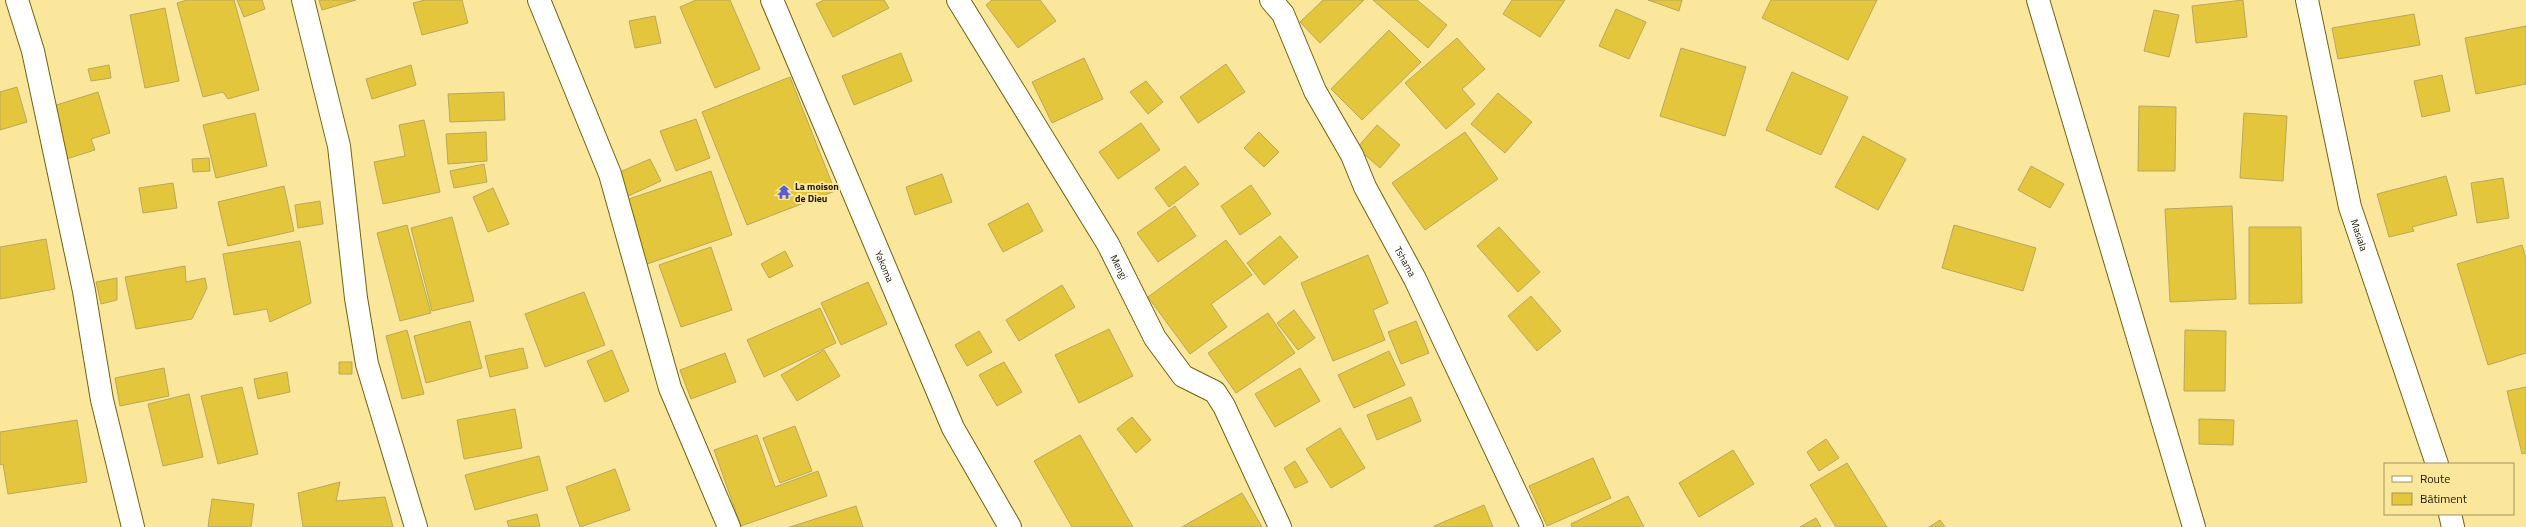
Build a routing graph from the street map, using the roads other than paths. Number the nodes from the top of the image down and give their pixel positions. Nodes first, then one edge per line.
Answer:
1 (17, 0) edge
2 (303, 0) edge
3 (540, 0) edge
4 (772, 0) edge
5 (958, 0) edge
6 (1271, 0) edge
7 (2038, 0) edge
8 (2307, 0) edge
9 (2437, 463) edge
10 (2450, 515) edge
11 (133, 527) edge
12 (416, 527) edge
13 (729, 527) edge
14 (1010, 527) edge
15 (1280, 527) edge
16 (1532, 527) edge
17 (2194, 527) edge
18 (2453, 527) edge

1 - 11 street
2 - 12 street
3 - 13 street
4 - 14 street, Yakoma
5 - 15 street, Mengi
6 - 16 street, Tshama
7 - 17 street
8 - 9 street, Masiala
10 - 18 street

